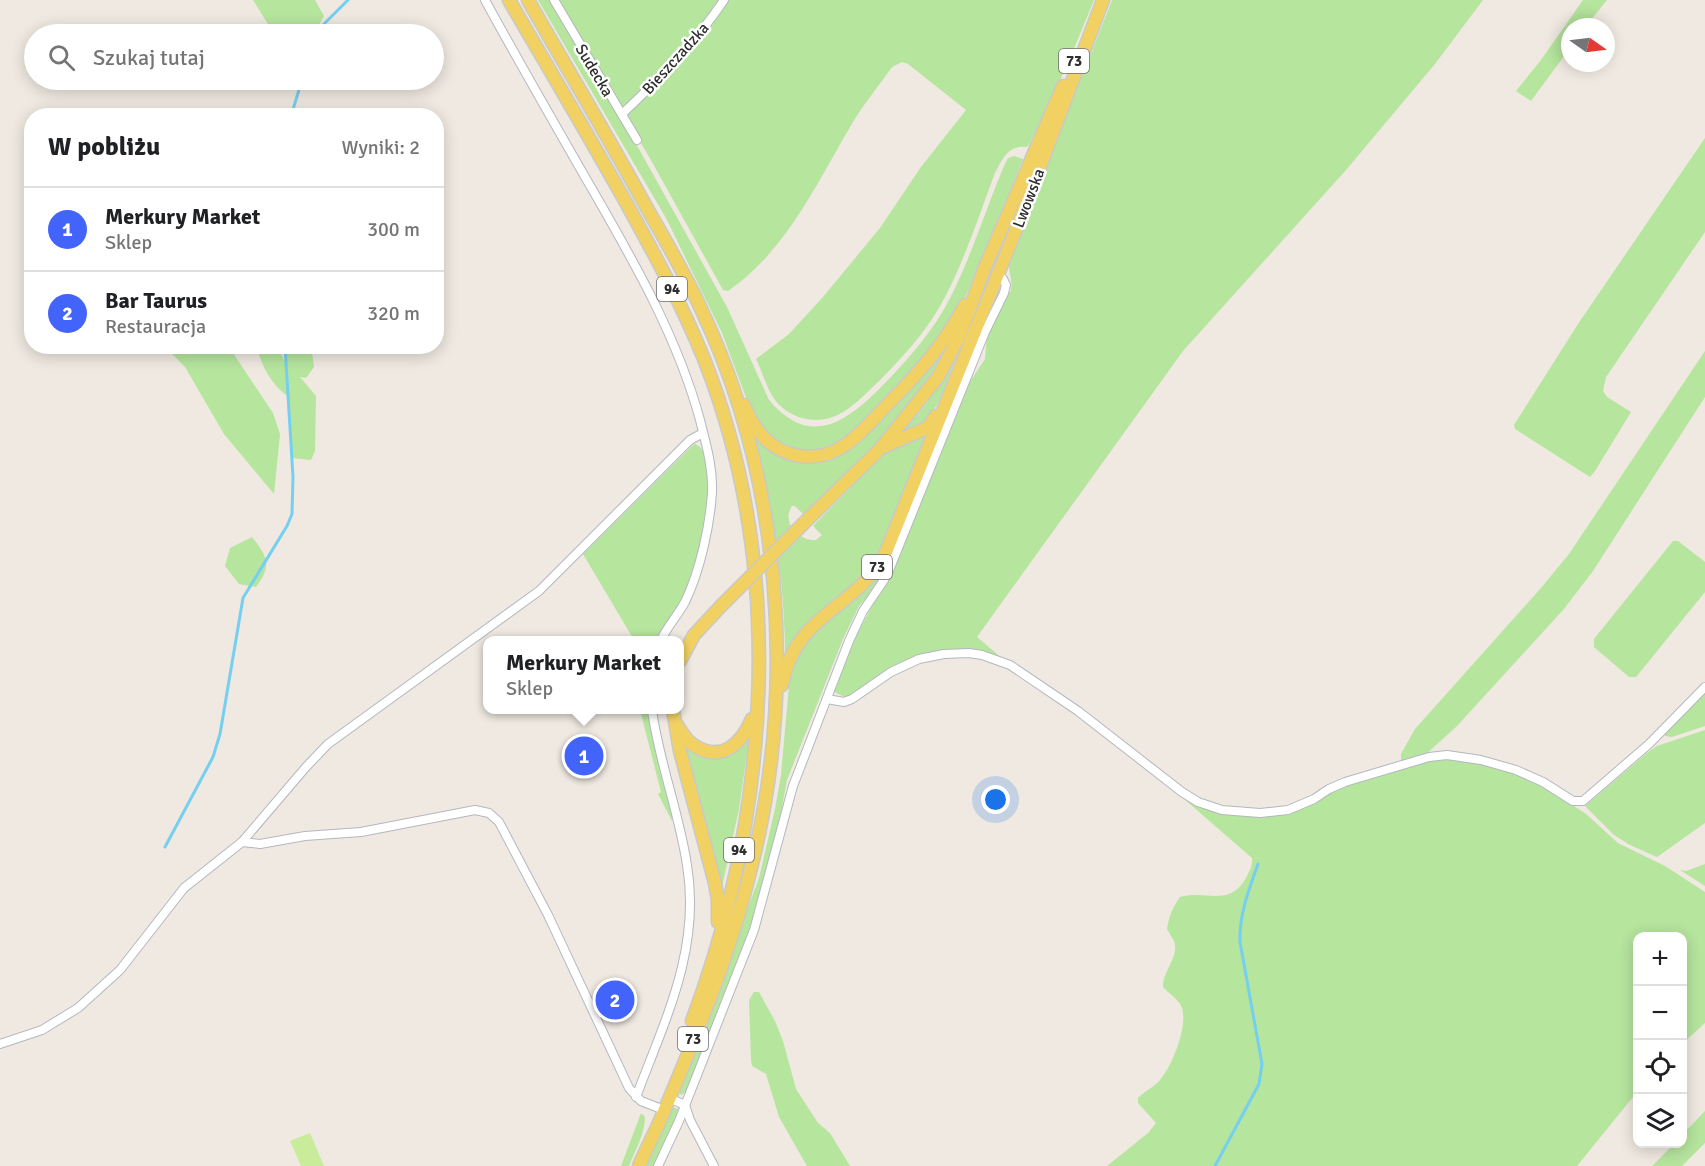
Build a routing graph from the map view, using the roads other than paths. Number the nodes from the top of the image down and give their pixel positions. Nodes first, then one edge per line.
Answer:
1 (485, 0) edge
2 (509, 0) edge
3 (528, 0) edge
4 (554, 0) edge
5 (724, 0) edge
6 (1102, 0) edge
7 (622, 114) junction
8 (637, 140) dead end
9 (985, 267) junction
10 (998, 274) junction
11 (729, 378) junction
12 (948, 394) junction
13 (703, 433) junction
14 (880, 449) junction
15 (663, 636) edge
16 (684, 654) edge
17 (1705, 687) edge
18 (758, 688) junction
19 (827, 699) junction
20 (653, 714) edge
21 (776, 715) junction
22 (674, 716) edge
23 (242, 842) junction
24 (717, 943) junction
25 (0, 1044) edge
26 (636, 1097) junction
27 (669, 1098) junction
28 (685, 1105) junction
29 (658, 1108) junction
30 (646, 1149) junction
31 (639, 1166) edge
32 (658, 1166) edge
33 (714, 1166) edge

1 - 13 street
2 - 18 main road, 94
3 - 11 main road, 94
4 - 7 street, Sudecka
5 - 7 street, Bieszczadzka
6 - 9 main road, Lwowska / 73
6 - 10 main road, Lwowska / 73
7 - 8 street, Sudecka
9 - 10 street
9 - 11 main road
9 - 14 main road, 73
10 - 12 main road, Lwowska / 73
10 - 19 street
11 - 21 main road, 94
12 - 14 main road
12 - 21 main road, 73
13 - 15 street
13 - 23 street
14 - 16 main road, 73, bridge
17 - 19 street
18 - 22 main road, 73
18 - 24 main road, 94
19 - 28 street
20 - 26 street
21 - 27 main road, 73
22 - 24 main road, 73
23 - 25 street
23 - 26 street
24 - 29 main road, 73
26 - 29 street
27 - 28 street
27 - 30 main road, 73
28 - 32 street
28 - 33 street
29 - 30 main road, 73
30 - 31 main road, 73

